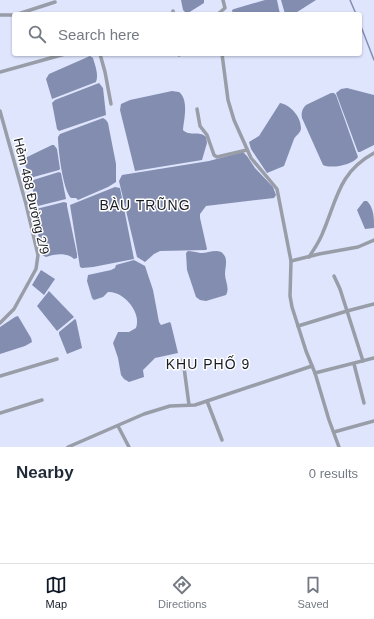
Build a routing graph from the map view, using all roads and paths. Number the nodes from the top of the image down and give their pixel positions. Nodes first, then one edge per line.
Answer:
1 (223, 0) edge
2 (55, 2) dead end
3 (24, 12) edge
4 (220, 12) edge
5 (0, 15) edge
6 (12, 15) edge
7 (59, 56) edge
8 (101, 56) edge
9 (222, 56) edge
10 (0, 72) edge
11 (111, 104) dead end
12 (197, 109) dead end
13 (0, 111) edge
14 (247, 150) junction
15 (374, 153) edge
16 (374, 240) edge
17 (309, 257) junction
18 (291, 261) junction
19 (334, 276) dead end
20 (374, 304) edge
21 (347, 311) junction
22 (0, 323) edge
23 (298, 326) junction
24 (374, 358) edge
25 (57, 359) dead end
26 (183, 360) dead end
27 (363, 361) junction
28 (354, 364) junction
29 (312, 366) junction
30 (315, 372) junction
31 (0, 376) edge
32 (42, 400) dead end
33 (207, 401) junction
34 (364, 403) dead end
35 (189, 405) junction
36 (0, 413) edge
37 (374, 421) edge
38 (118, 426) junction
39 (334, 432) junction
40 (222, 440) dead end
41 (68, 447) edge
42 (129, 447) edge
43 (339, 447) edge

1 - 4 street
2 - 3 street
5 - 6 street
7 - 10 street
8 - 11 street
9 - 14 street
12 - 14 street
13 - 22 street, Hẻm 468 Đường 2/9
14 - 18 street
15 - 17 street
16 - 17 street
17 - 18 street
18 - 23 street
19 - 21 street
20 - 21 street
21 - 23 street
21 - 27 street
23 - 29 street
24 - 27 street
25 - 31 street
26 - 35 street
27 - 28 street
28 - 30 street
28 - 34 street
29 - 30 street
29 - 33 street
30 - 39 street
32 - 36 street
33 - 35 street
33 - 40 street
35 - 38 street
37 - 39 street
38 - 41 street
38 - 42 street
39 - 43 street

